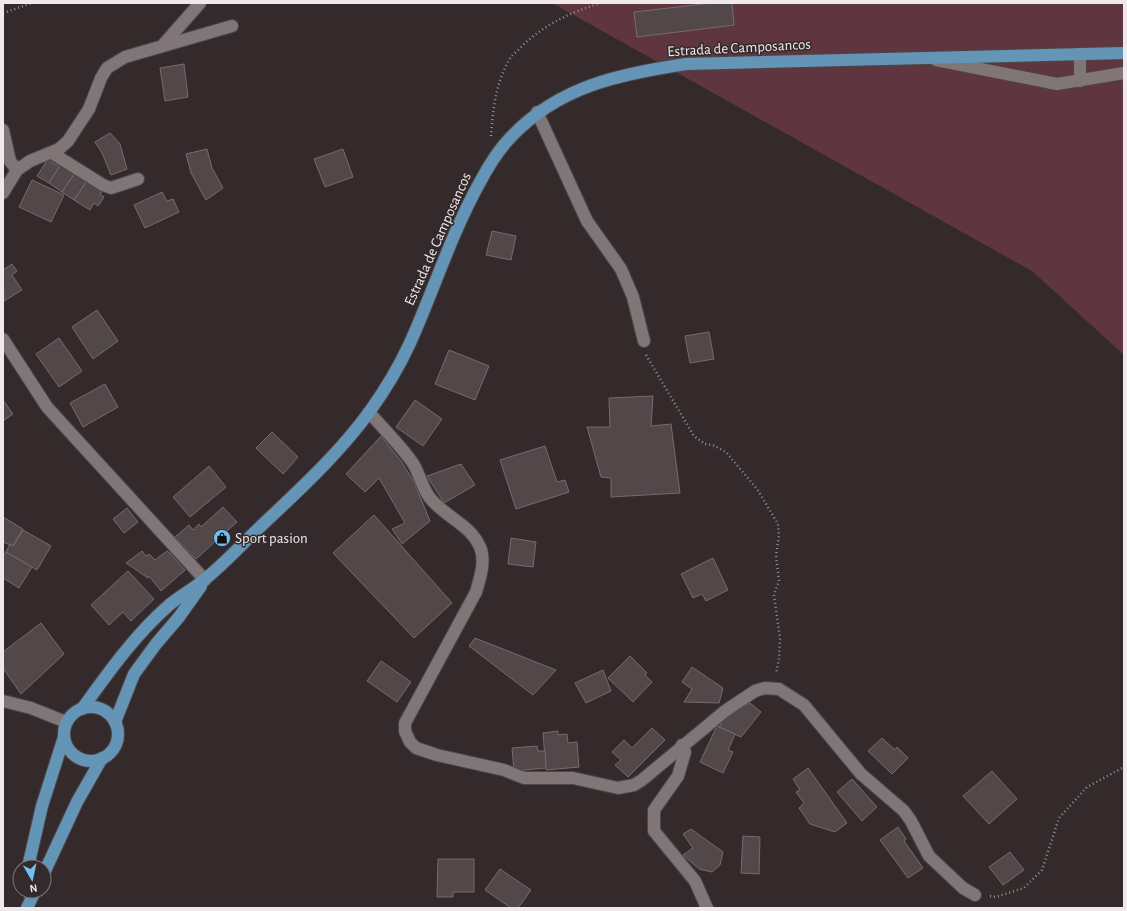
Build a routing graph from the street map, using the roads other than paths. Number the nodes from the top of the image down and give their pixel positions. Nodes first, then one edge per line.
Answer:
1 (200, 3) edge
2 (232, 26) dead end
3 (163, 46) junction
4 (1124, 53) edge
5 (1080, 54) junction
6 (923, 57) junction
7 (1124, 73) edge
8 (1080, 81) junction
9 (537, 112) junction
10 (3, 130) edge
11 (52, 153) junction
12 (17, 170) junction
13 (138, 179) dead end
14 (3, 193) edge
15 (3, 339) edge
16 (644, 341) road end
17 (369, 412) junction
18 (205, 580) junction
19 (3, 700) edge
20 (82, 708) junction
21 (66, 722) junction
22 (115, 722) junction
23 (64, 737) junction
24 (682, 744) junction
25 (102, 758) junction
26 (30, 859) edge
27 (51, 859) edge
28 (975, 895) road end
29 (31, 899) edge
30 (26, 908) edge
31 (707, 908) edge

1 - 3 street
2 - 3 street
3 - 11 street
4 - 5 main road, Estrada de Camposancos
5 - 6 main road, Estrada de Camposancos
5 - 8 street
6 - 8 street
6 - 9 main road, Estrada de Camposancos
7 - 8 street
9 - 16 street
9 - 17 main road, Estrada de Camposancos
10 - 12 street
11 - 12 street
11 - 13 street
12 - 14 street
15 - 18 street
17 - 18 main road, Estrada de Camposancos
17 - 24 street
18 - 20 main road, Estrada de Camposancos
18 - 22 main road, Estrada de Camposancos
19 - 21 street
20 - 21 main road, Estrada de Camposancos
20 - 22 main road
21 - 23 main road
22 - 25 main road, Estrada de Camposancos
23 - 25 main road
23 - 26 main road
24 - 28 street
24 - 31 street
25 - 27 main road, Estrada de Camposancos
29 - 30 main road

